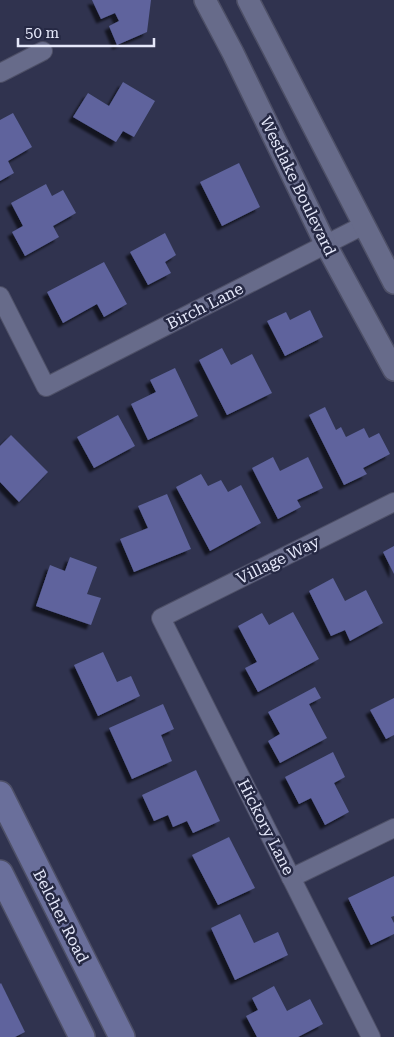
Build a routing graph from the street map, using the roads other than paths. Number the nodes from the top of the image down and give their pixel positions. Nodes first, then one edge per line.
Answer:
1 (205, 0) edge
2 (248, 0) edge
3 (43, 51) dead end
4 (0, 73) edge
5 (364, 225) junction
6 (326, 245) junction
7 (394, 283) edge
8 (0, 296) edge
9 (394, 370) edge
10 (394, 502) edge
11 (161, 618) joint
12 (0, 794) edge
13 (394, 828) edge
14 (0, 873) edge
15 (292, 878) junction
16 (82, 1037) edge
17 (122, 1037) edge
18 (371, 1037) edge

1 - 6 street, Westlake Boulevard
2 - 5 street
3 - 4 street
5 - 6 street, Birch Lane
5 - 7 street
6 - 8 street, Birch Lane
6 - 9 street, Westlake Boulevard
10 - 11 street, Village Way
11 - 15 street, Hickory Lane
12 - 17 main road, Belcher Road
13 - 15 street
14 - 16 main road
15 - 18 street, Hickory Lane

